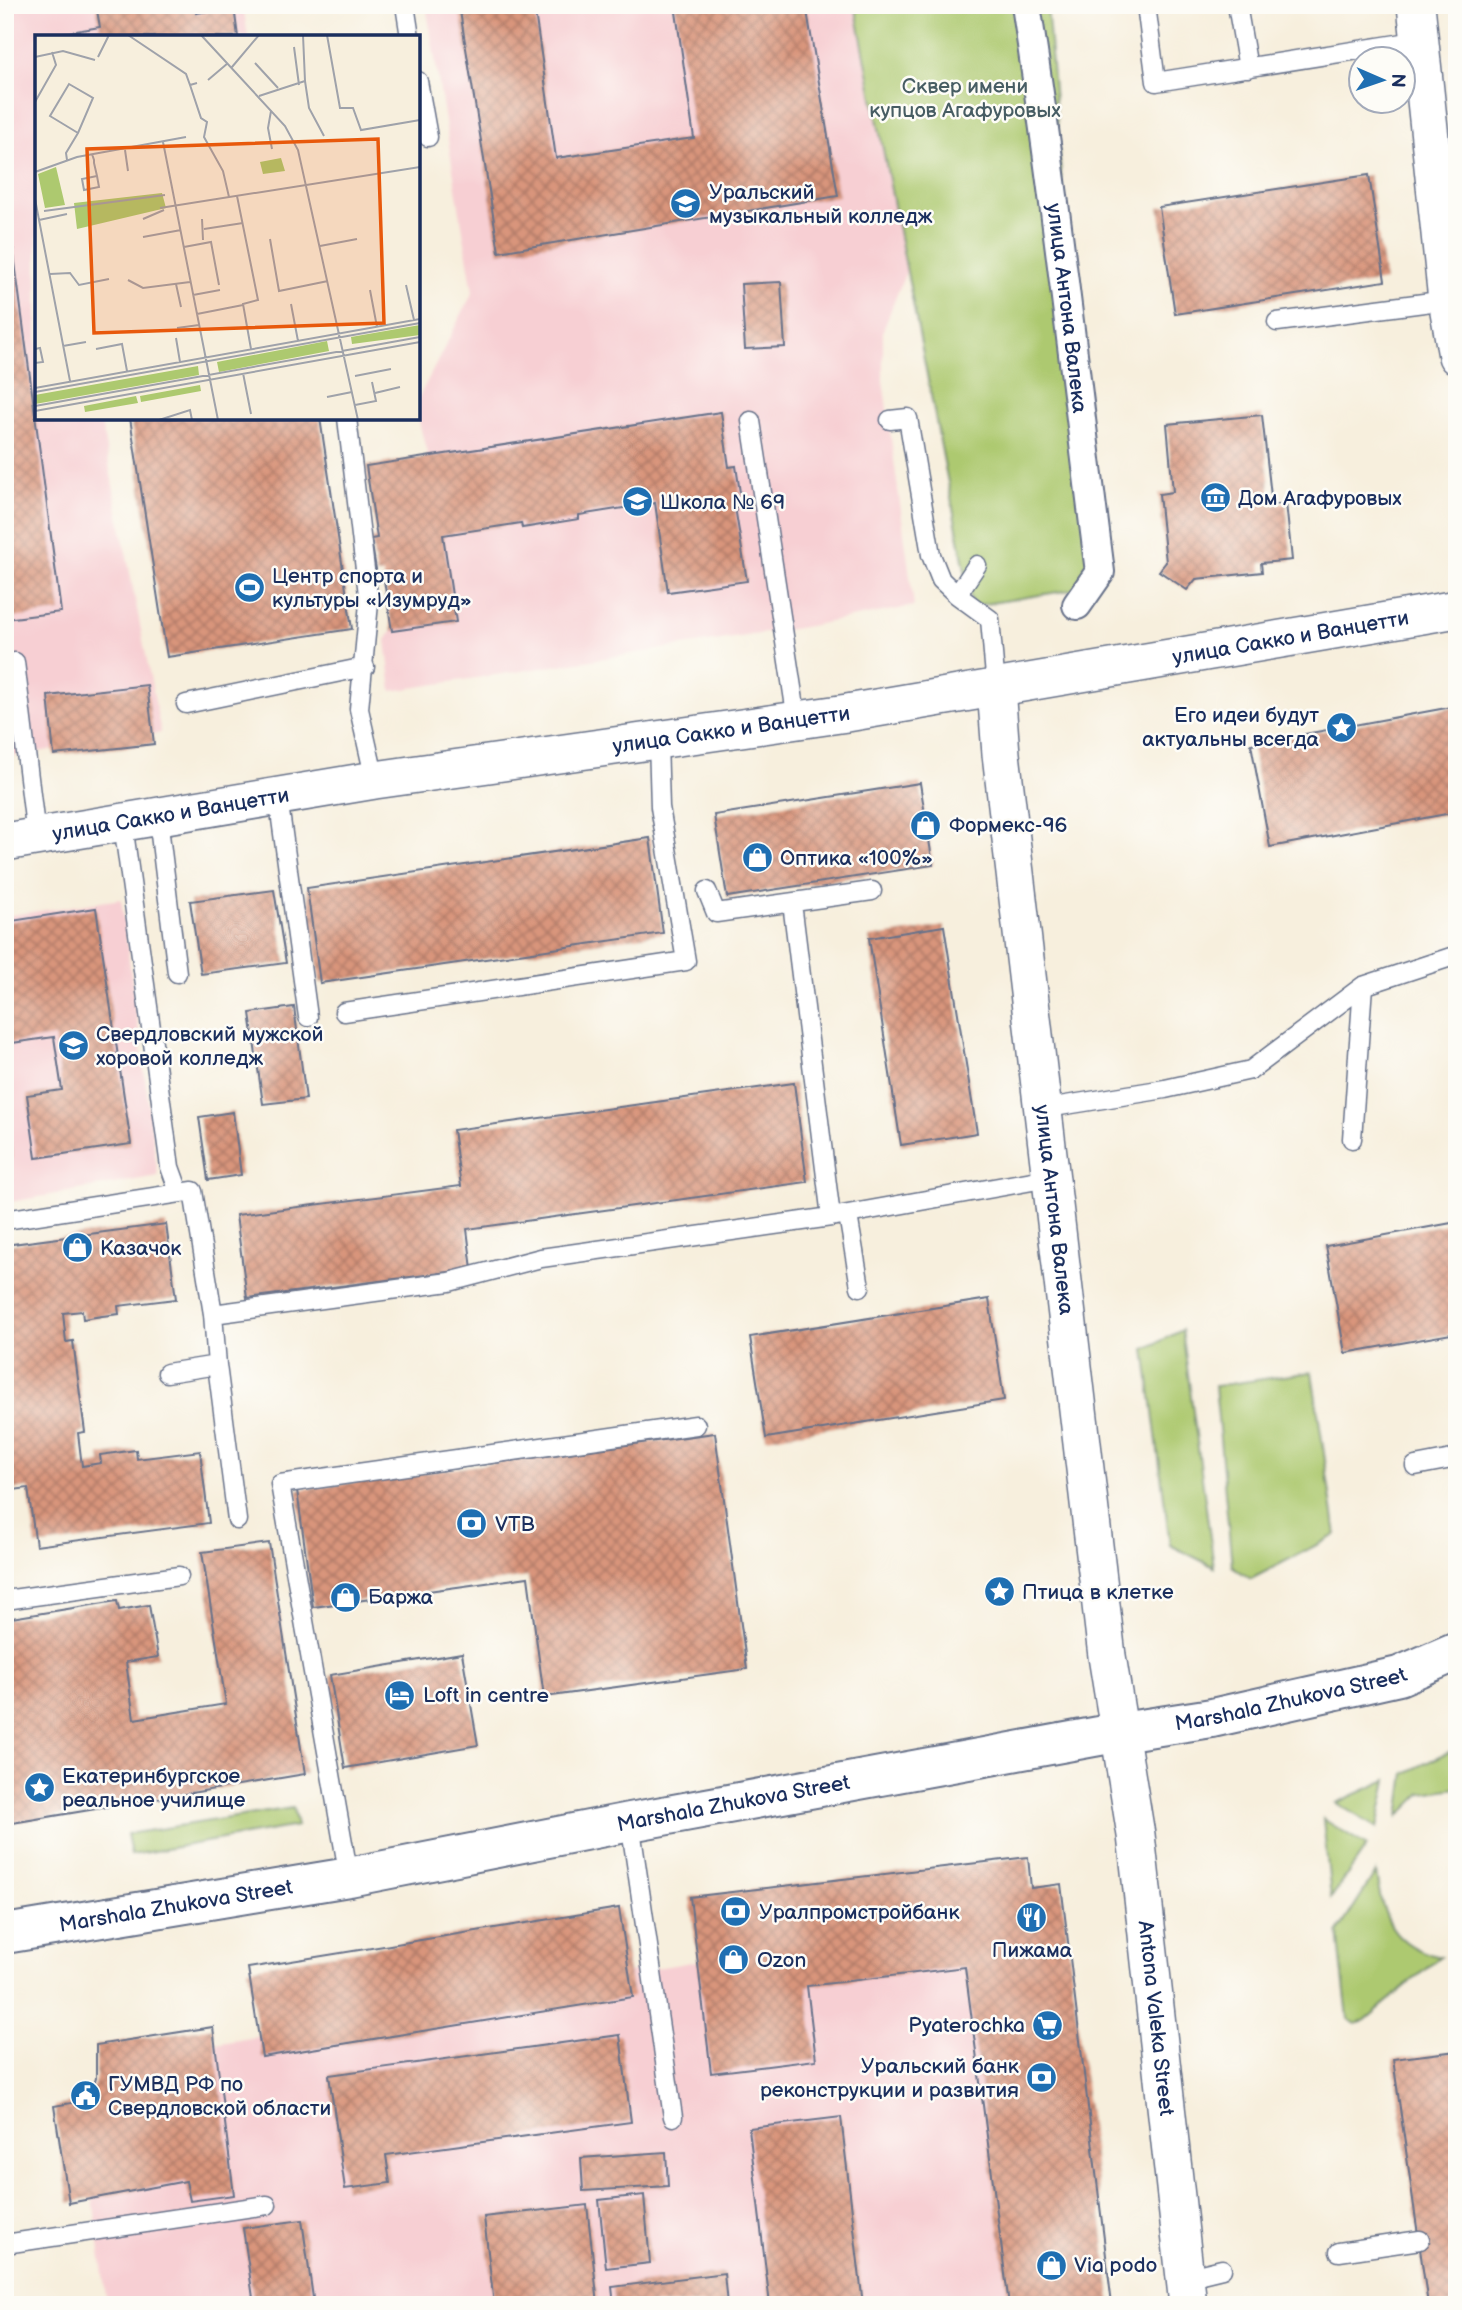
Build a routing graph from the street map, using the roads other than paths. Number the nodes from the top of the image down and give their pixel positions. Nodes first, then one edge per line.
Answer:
1 (405, 5) edge
2 (1026, 5) edge
3 (1146, 5) edge
4 (1237, 5) edge
5 (1419, 22) edge
6 (411, 35) edge
7 (1248, 68) junction
8 (420, 92) edge
9 (428, 137) dead end
10 (1447, 300) junction
11 (1278, 322) dead end
12 (1457, 356) edge
13 (347, 420) edge
14 (890, 420) dead end
15 (751, 421) dead end
16 (977, 565) dead end
17 (957, 595) junction
18 (1077, 604) dead end
19 (1457, 609) edge
20 (15, 662) dead end
21 (365, 667) junction
22 (996, 688) junction
23 (186, 704) dead end
24 (797, 720) junction
25 (658, 741) junction
26 (375, 780) junction
27 (278, 797) junction
28 (141, 821) junction
29 (21, 839) edge
30 (707, 891) dead end
31 (872, 891) dead end
32 (792, 903) junction
33 (1457, 955) edge
34 (177, 973) dead end
35 (1363, 986) junction
36 (344, 1013) dead end
37 (308, 1017) dead end
38 (1041, 1109) junction
39 (1352, 1139) dead end
40 (1049, 1178) junction
41 (179, 1192) junction
42 (839, 1216) junction
43 (5, 1220) edge
44 (860, 1287) dead end
45 (213, 1314) junction
46 (217, 1365) junction
47 (167, 1373) dead end
48 (696, 1425) dead end
49 (1457, 1458) edge
50 (1415, 1466) dead end
51 (237, 1520) dead end
52 (179, 1576) dead end
53 (5, 1600) edge
54 (1457, 1651) edge
55 (1121, 1732) junction
56 (630, 1822) junction
57 (349, 1877) junction
58 (5, 1934) edge
59 (673, 2117) dead end
60 (267, 2205) dead end
61 (1420, 2240) dead end
62 (5, 2244) edge
63 (1339, 2252) dead end
64 (1222, 2269) dead end
65 (1187, 2291) edge

1 - 6 lane
2 - 18 street, улица Антона Валека
3 - 7 lane
4 - 7 lane
5 - 7 lane
5 - 10 street
8 - 9 lane
10 - 11 lane
10 - 12 street
13 - 21 lane
14 - 17 lane
15 - 24 lane
16 - 17 lane
17 - 22 lane
19 - 22 street, улица Сакко и Ванцетти
20 - 29 lane
21 - 23 lane
21 - 26 lane
22 - 24 street, улица Сакко и Ванцетти
22 - 38 street, улица Антона Валека
24 - 25 street, улица Сакко и Ванцетти
25 - 26 street, улица Сакко и Ванцетти
25 - 36 lane
26 - 27 street, улица Сакко и Ванцетти
27 - 28 street, улица Сакко и Ванцетти
27 - 37 lane
28 - 29 street, улица Сакко и Ванцетти
28 - 34 lane
28 - 41 lane
30 - 32 lane
31 - 32 lane
32 - 42 lane
33 - 35 lane
35 - 38 lane
35 - 39 lane
38 - 40 street, улица Антона Валека
40 - 42 lane
40 - 55 street, улица Антона Валека
41 - 43 lane
41 - 45 lane
42 - 44 lane
42 - 45 lane
45 - 46 lane
46 - 47 lane
46 - 51 lane
48 - 57 lane
49 - 50 lane
52 - 53 lane
54 - 55 street, Marshala Zhukova Street
55 - 56 street, Marshala Zhukova Street
55 - 65 street, Antona Valeka Street
56 - 57 street, Marshala Zhukova Street
56 - 59 lane
57 - 58 street, Marshala Zhukova Street
60 - 62 lane
61 - 63 lane
64 - 65 lane

